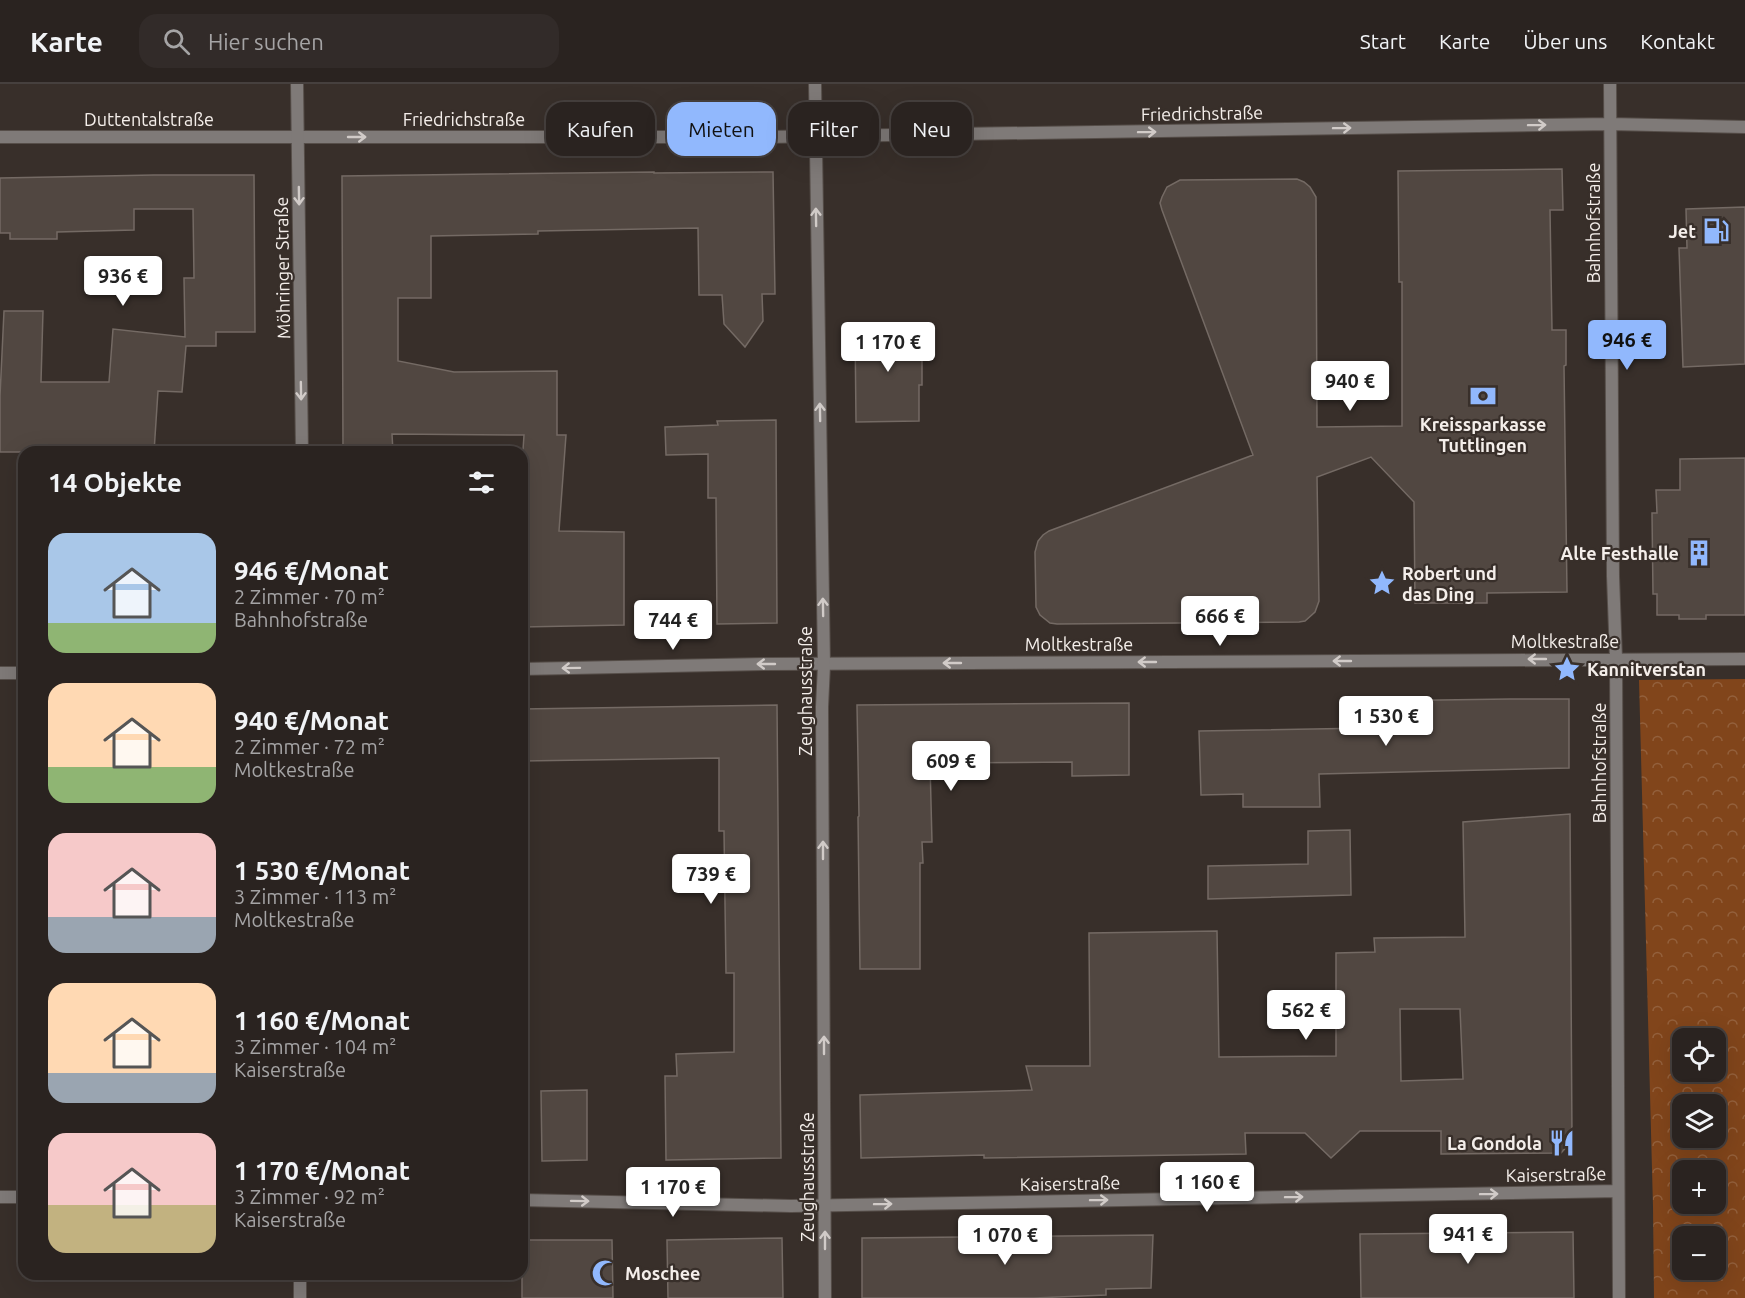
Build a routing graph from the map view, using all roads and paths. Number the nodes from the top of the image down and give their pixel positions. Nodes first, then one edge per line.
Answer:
1 (297, 84) edge
2 (815, 84) edge
3 (1610, 84) edge
4 (815, 102) edge
5 (1610, 124) junction
6 (1745, 128) edge
7 (879, 135) edge
8 (788, 136) edge
9 (0, 137) edge
10 (299, 137) junction
11 (815, 156) edge
12 (302, 446) edge
13 (1616, 659) junction
14 (1745, 659) edge
15 (824, 665) junction
16 (528, 669) edge
17 (0, 673) edge
18 (18, 673) edge
19 (1618, 1191) junction
20 (0, 1197) edge
21 (18, 1197) edge
22 (528, 1200) edge
23 (825, 1205) junction
24 (300, 1280) edge
25 (300, 1298) edge
26 (825, 1298) edge
27 (1619, 1298) edge

1 - 10 street, Möhringer Straße
2 - 4 street, Zeughausstraße
3 - 5 street, Bahnhofstraße
5 - 6 street, Friedrichstraße
7 -> 5 street, Friedrichstraße
5 - 13 street, Bahnhofstraße
10 -> 8 street, Friedrichstraße
9 - 10 street, Duttentalstraße
10 -> 12 street, Möhringer Straße
15 -> 11 street, Zeughausstraße
13 - 14 street, Moltkestraße
13 -> 15 street, Moltkestraße
13 - 19 street, Bahnhofstraße
15 -> 16 street, Moltkestraße
23 -> 15 street, Zeughausstraße
17 - 18 street
23 -> 19 street, Kaiserstraße
19 - 27 street, Bahnhofstraße
20 - 21 street
22 -> 23 street, Kaiserstraße
26 -> 23 street, Zeughausstraße
24 - 25 street

